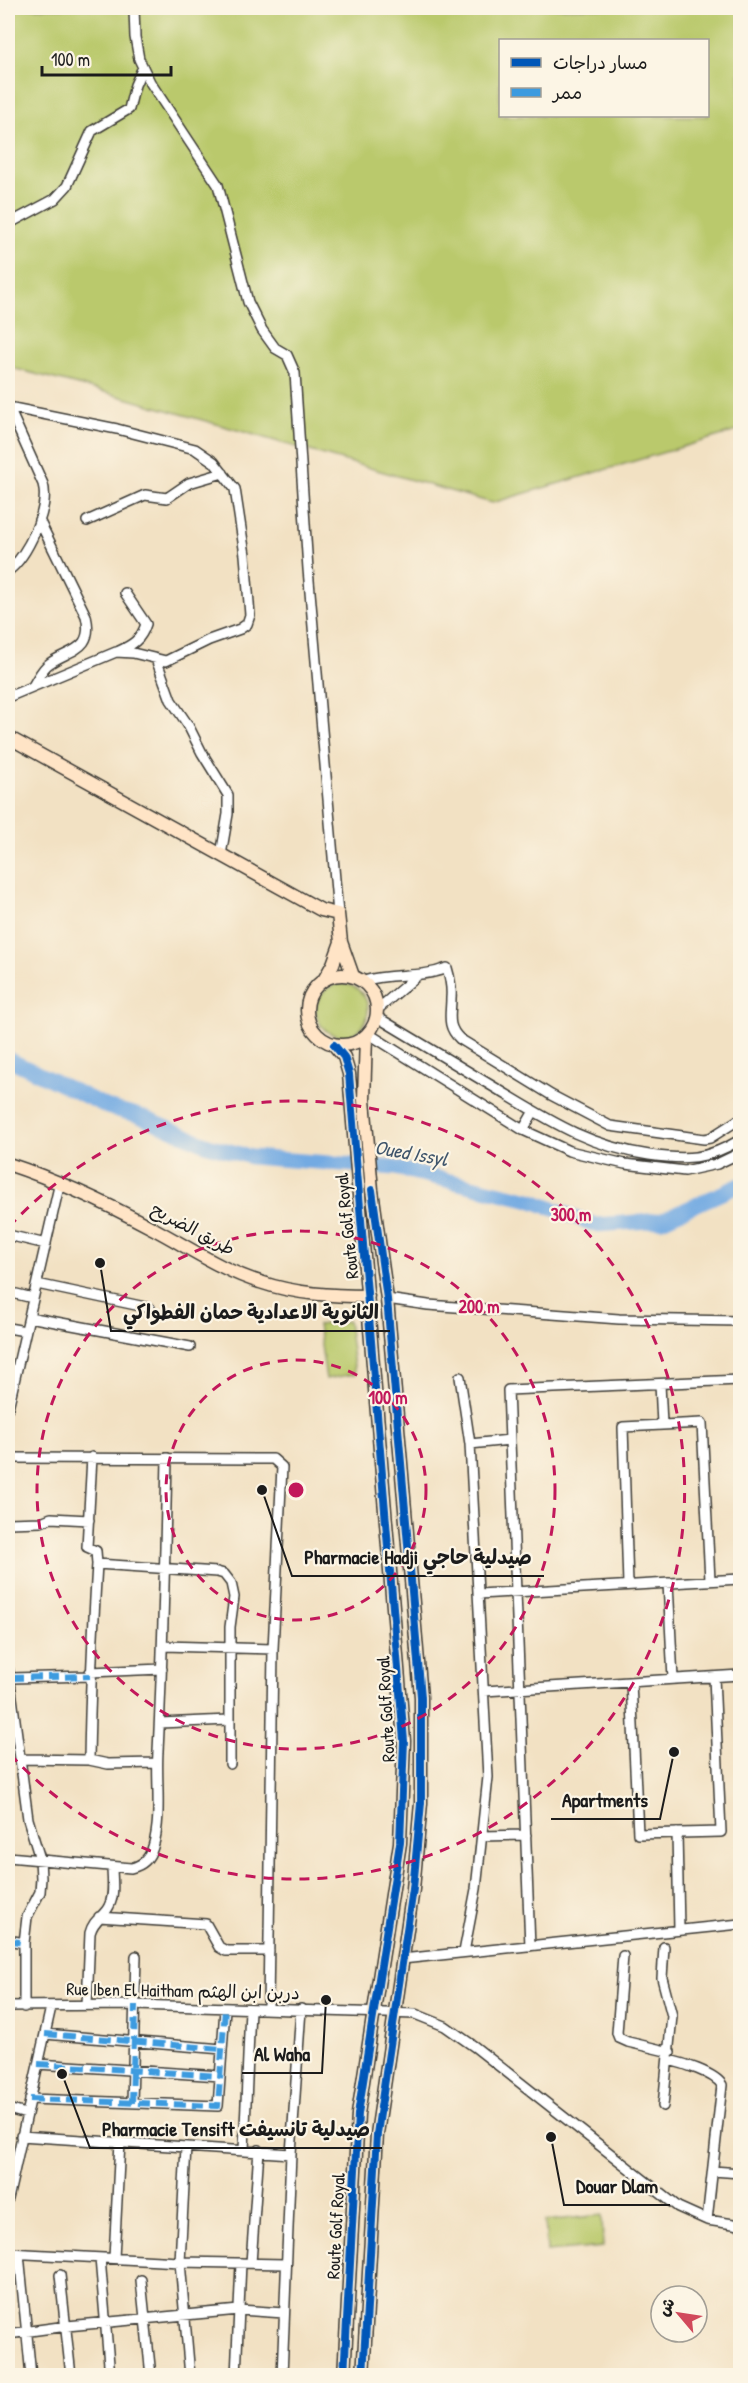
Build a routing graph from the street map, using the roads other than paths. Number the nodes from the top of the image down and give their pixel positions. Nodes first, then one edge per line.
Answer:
1 (134, 8) edge
2 (143, 67) junction
3 (8, 224) edge
4 (8, 406) edge
5 (223, 473) junction
6 (39, 520) junction
7 (87, 521) dead end
8 (8, 571) edge
9 (125, 593) dead end
10 (116, 652) junction
11 (156, 659) junction
12 (33, 686) junction
13 (8, 697) edge
14 (8, 737) edge
15 (221, 855) junction
16 (338, 914) junction
17 (341, 942) junction
18 (418, 975) junction
19 (358, 979) junction
20 (324, 980) junction
21 (378, 1013) junction
22 (367, 1035) junction
23 (334, 1045) junction
24 (449, 1060) junction
25 (439, 1078) junction
26 (534, 1111) junction
27 (741, 1119) edge
28 (556, 1124) junction
29 (523, 1130) junction
30 (741, 1140) edge
31 (546, 1142) junction
32 (741, 1153) edge
33 (8, 1164) edge
34 (60, 1182) junction
35 (8, 1235) edge
36 (46, 1244) junction
37 (36, 1284) junction
38 (8, 1292) edge
39 (369, 1296) junction
40 (33, 1298) junction
41 (387, 1299) junction
42 (150, 1308) dead end
43 (29, 1317) junction
44 (741, 1321) edge
45 (8, 1328) edge
46 (25, 1332) junction
47 (190, 1347) dead end
48 (8, 1358) edge
49 (19, 1360) junction
50 (460, 1377) dead end
51 (741, 1380) edge
52 (660, 1384) junction
53 (8, 1408) edge
54 (662, 1424) junction
55 (510, 1440) junction
56 (470, 1444) junction
57 (8, 1458) edge
58 (92, 1458) junction
59 (167, 1458) junction
60 (89, 1520) junction
61 (8, 1523) edge
62 (97, 1564) junction
63 (164, 1569) junction
64 (741, 1579) edge
65 (710, 1580) junction
66 (668, 1582) junction
67 (628, 1585) junction
68 (517, 1591) junction
69 (478, 1594) junction
70 (164, 1646) junction
71 (231, 1647) junction
72 (273, 1649) junction
73 (8, 1667) edge
74 (162, 1669) junction
75 (90, 1674) junction
76 (741, 1675) edge
77 (714, 1677) junction
78 (11, 1678) junction
79 (673, 1679) junction
80 (631, 1682) junction
81 (521, 1688) junction
82 (484, 1691) junction
83 (230, 1720) junction
84 (160, 1723) junction
85 (21, 1759) junction
86 (89, 1760) junction
87 (158, 1762) junction
88 (230, 1764) dead end
89 (677, 1833) junction
90 (526, 1835) junction
91 (482, 1836) junction
92 (8, 1857) edge
93 (40, 1859) junction
94 (112, 1867) junction
95 (99, 1917) junction
96 (741, 1924) edge
97 (679, 1930) junction
98 (8, 1940) edge
99 (24, 1943) junction
100 (530, 1946) junction
101 (664, 1947) dead end
102 (269, 1950) junction
103 (464, 1952) junction
104 (136, 1956) dead end
105 (623, 1956) dead end
106 (402, 1959) junction
107 (87, 2005) junction
108 (135, 2005) junction
109 (8, 2006) edge
110 (24, 2007) junction
111 (51, 2007) junction
112 (268, 2008) junction
113 (225, 2009) junction
114 (250, 2009) junction
115 (301, 2009) junction
116 (395, 2012) junction
117 (374, 2013) junction
118 (45, 2034) junction
119 (135, 2041) junction
120 (222, 2049) junction
121 (669, 2056) junction
122 (38, 2064) junction
123 (133, 2070) junction
124 (220, 2076) junction
125 (30, 2099) junction
126 (132, 2103) junction
127 (663, 2106) dead end
128 (8, 2109) edge
129 (26, 2114) junction
130 (21, 2136) junction
131 (120, 2142) junction
132 (186, 2147) junction
133 (259, 2150) junction
134 (244, 2151) junction
135 (291, 2154) junction
136 (713, 2170) junction
137 (741, 2173) edge
138 (8, 2199) edge
139 (707, 2220) junction
140 (741, 2225) edge
141 (8, 2253) edge
142 (20, 2254) junction
143 (100, 2258) junction
144 (114, 2258) junction
145 (180, 2262) junction
146 (246, 2263) junction
147 (285, 2264) junction
148 (60, 2275) dead end
149 (141, 2280) dead end
150 (239, 2310) junction
151 (284, 2313) junction
152 (184, 2316) junction
153 (145, 2319) junction
154 (104, 2323) junction
155 (67, 2326) junction
156 (27, 2332) junction
157 (8, 2334) edge
158 (31, 2376) edge
159 (71, 2376) edge
160 (110, 2376) edge
161 (151, 2376) edge
162 (190, 2376) edge
163 (236, 2376) edge
164 (282, 2376) edge
165 (344, 2376) edge
166 (363, 2376) edge

1 - 2 street
2 - 3 street
2 - 16 street
4 - 5 street
4 - 6 street
5 - 7 street
5 - 11 street
6 - 8 street
6 - 12 street
9 - 10 street
10 - 11 street
10 - 12 street
11 - 15 street
12 - 13 street
14 - 15 street
15 - 16 street
16 - 17 street
17 - 19 street
17 - 20 street
18 - 19 street
18 - 21 street
18 - 27 street
19 - 20 street
19 - 21 street
20 - 23 street
21 - 22 street
21 - 24 street
22 - 23 street
22 - 25 street
22 - 41 street, Route Golf Royal
23 - 39 street, Route Golf Royal
24 - 25 street
24 - 26 street
25 - 29 street
26 - 28 street
26 - 29 street
28 - 30 street
28 - 31 street
29 - 31 street
31 - 32 street
33 - 34 street, طريق الضريح
34 - 36 street
34 - 39 street, طريق الضريح
35 - 36 street
36 - 37 street
37 - 40 street
37 - 42 street
38 - 40 street
39 - 117 street, Route Golf Royal
40 - 43 street
41 - 44 street
41 - 106 street, Route Golf Royal
43 - 46 street
43 - 47 street
45 - 46 street
46 - 49 street
48 - 49 street
49 - 53 street
50 - 56 street
51 - 52 street
52 - 54 street
52 - 55 street
54 - 65 street
54 - 67 street
55 - 56 street
55 - 68 street
56 - 69 street
57 - 58 street
58 - 59 street
58 - 60 street
59 - 63 street
59 - 72 street
60 - 61 street
60 - 62 street
62 - 63 street
62 - 75 street
63 - 70 street
63 - 71 street
64 - 65 street
65 - 66 street
66 - 67 street
66 - 79 street
67 - 68 street
68 - 69 street
68 - 81 street
69 - 82 street
70 - 71 street
70 - 74 street
71 - 72 street
71 - 83 street
72 - 102 street
73 - 78 street
74 - 75 street
74 - 84 street
75 - 78 street
75 - 86 street
76 - 77 street
77 - 79 street
77 - 89 street
78 - 85 street
79 - 80 street
80 - 81 street
80 - 89 street
81 - 82 street
81 - 90 street
82 - 91 street
83 - 84 street
83 - 88 street
84 - 87 street
85 - 86 street
85 - 93 street
86 - 87 street
87 - 94 street
89 - 97 street
90 - 91 street
90 - 100 street
91 - 103 street
92 - 93 street
93 - 94 street
93 - 99 street
94 - 95 street
95 - 102 street
95 - 107 street
96 - 97 street
97 - 100 street
98 - 99 street
99 - 110 street
100 - 103 street
101 - 121 street
102 - 112 street
103 - 106 street
104 - 108 street
105 - 121 street
106 - 116 street, Route Golf Royal
107 - 108 street, Rue Iben El Haitham دربن ابن الهثم
107 - 111 street, Rue Iben El Haitham دربن ابن الهثم
108 - 113 street, Rue Iben El Haitham دربن ابن الهثم
108 - 119 street
109 - 110 street, Rue Iben El Haitham دربن ابن الهثم
110 - 111 street, Rue Iben El Haitham دربن ابن الهثم
111 - 118 street
112 - 114 street, Rue Iben El Haitham دربن ابن الهثم
112 - 115 street, Rue Iben El Haitham دربن ابن الهثم
113 - 114 street, Rue Iben El Haitham دربن ابن الهثم
113 - 120 street
114 - 134 street
115 - 117 street, Rue Iben El Haitham دربن ابن الهثم
115 - 135 street
116 - 117 street, Rue Iben El Haitham دربن ابن الهثم
116 - 139 street, Rue Iben El Haitham دربن ابن الهثم
116 - 166 street, Route Golf Royal
117 - 165 street, Route Golf Royal
118 - 119 street
118 - 122 street
119 - 120 street
119 - 123 street
120 - 124 street
121 - 127 street
121 - 136 street
122 - 123 street
122 - 125 street
123 - 124 street
123 - 126 street
124 - 126 street
125 - 126 street
125 - 129 street
128 - 129 street
129 - 130 street
130 - 131 street
130 - 138 street
131 - 132 street
131 - 144 street
132 - 134 street
132 - 145 street
133 - 134 street
133 - 135 street
133 - 146 street
135 - 147 street
136 - 137 street
136 - 139 street
139 - 140 street, Rue Iben El Haitham دربن ابن الهثم
141 - 142 street
142 - 143 street
142 - 156 street
143 - 144 street
143 - 154 street
144 - 145 street
145 - 146 street
145 - 152 street
146 - 147 street
146 - 150 street
147 - 151 street
148 - 155 street
149 - 153 street
150 - 151 street
150 - 152 street
150 - 163 street
151 - 164 street
152 - 153 street
152 - 162 street
153 - 154 street
153 - 161 street
154 - 155 street
154 - 160 street
155 - 156 street
155 - 159 street
156 - 157 street
156 - 158 street

